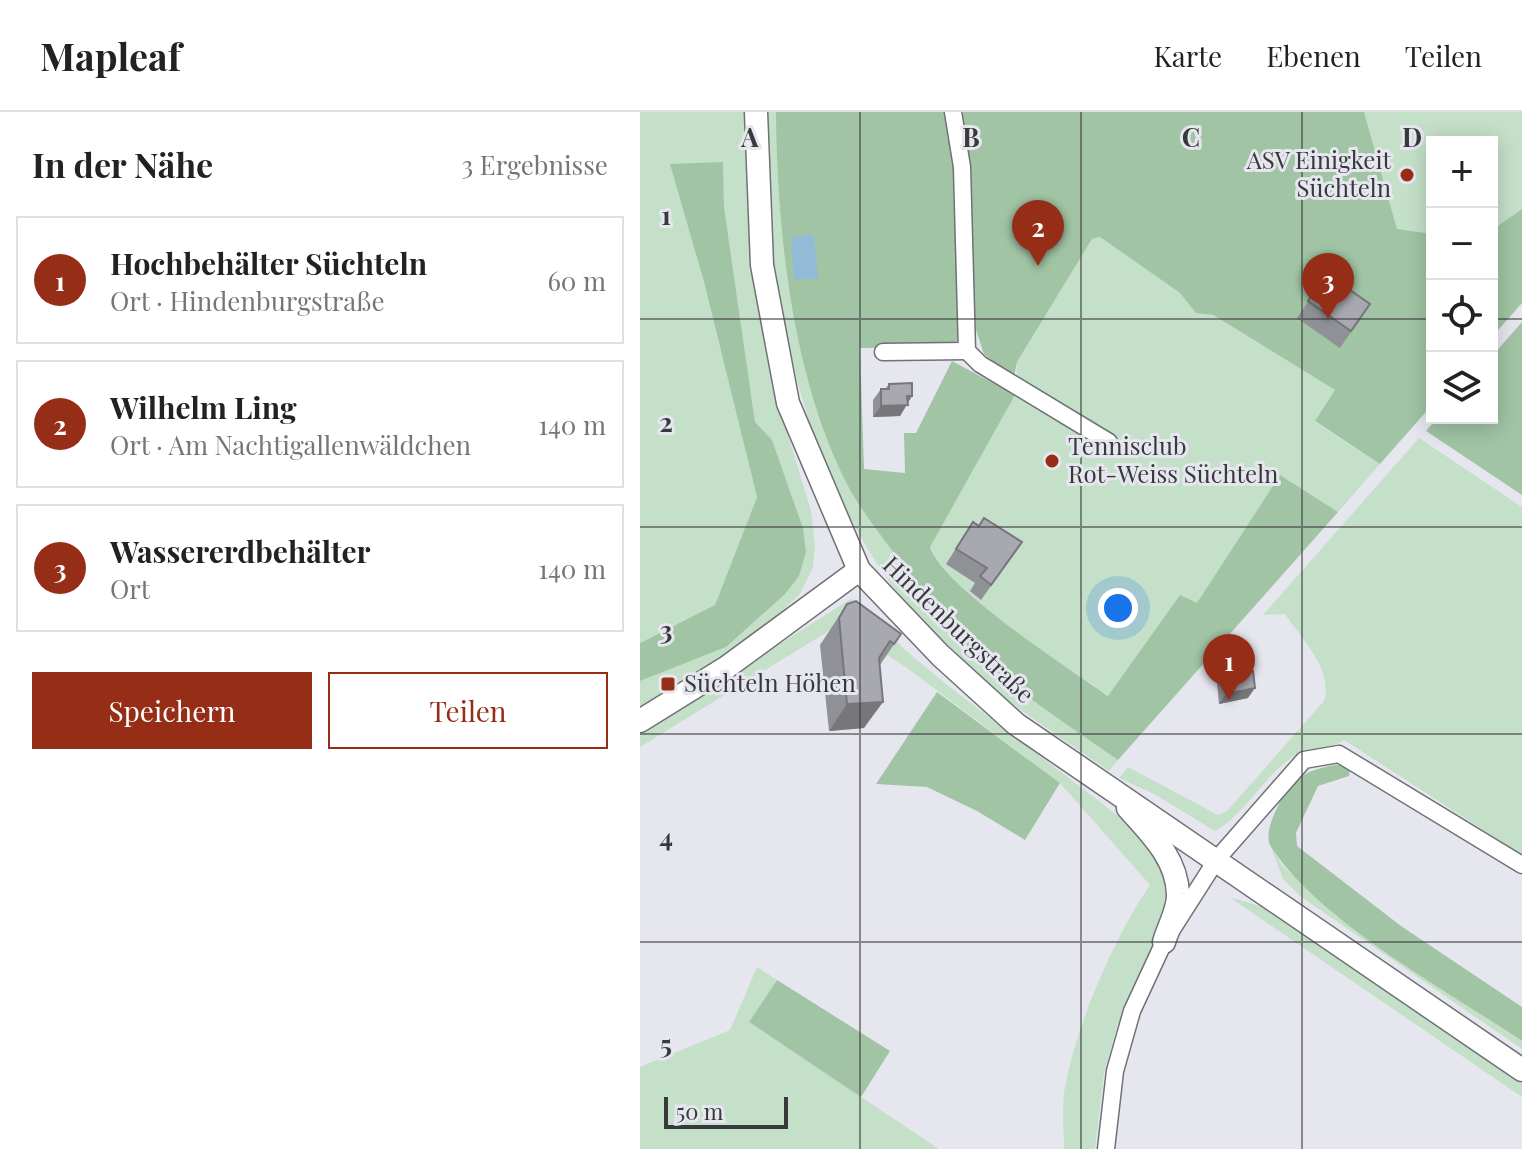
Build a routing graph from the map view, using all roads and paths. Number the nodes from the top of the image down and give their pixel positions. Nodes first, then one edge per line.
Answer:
1 (756, 112) edge
2 (953, 112) edge
3 (967, 351) junction
4 (883, 352) dead end
5 (1109, 442) dead end
6 (859, 570) junction
7 (640, 721) edge
8 (1106, 784) junction
9 (1217, 859) junction
10 (1522, 865) edge
11 (1164, 942) junction
12 (1522, 1070) edge
13 (1106, 1149) edge

1 - 6 main road, Hindenburgstraße
2 - 3 street
3 - 4 street
3 - 5 street
6 - 7 main road
6 - 8 main road, Hindenburgstraße
8 - 9 main road, Hindenburgstraße
8 - 11 main road
9 - 10 street
9 - 11 street
9 - 12 main road, Hindenburgstraße
11 - 13 street

